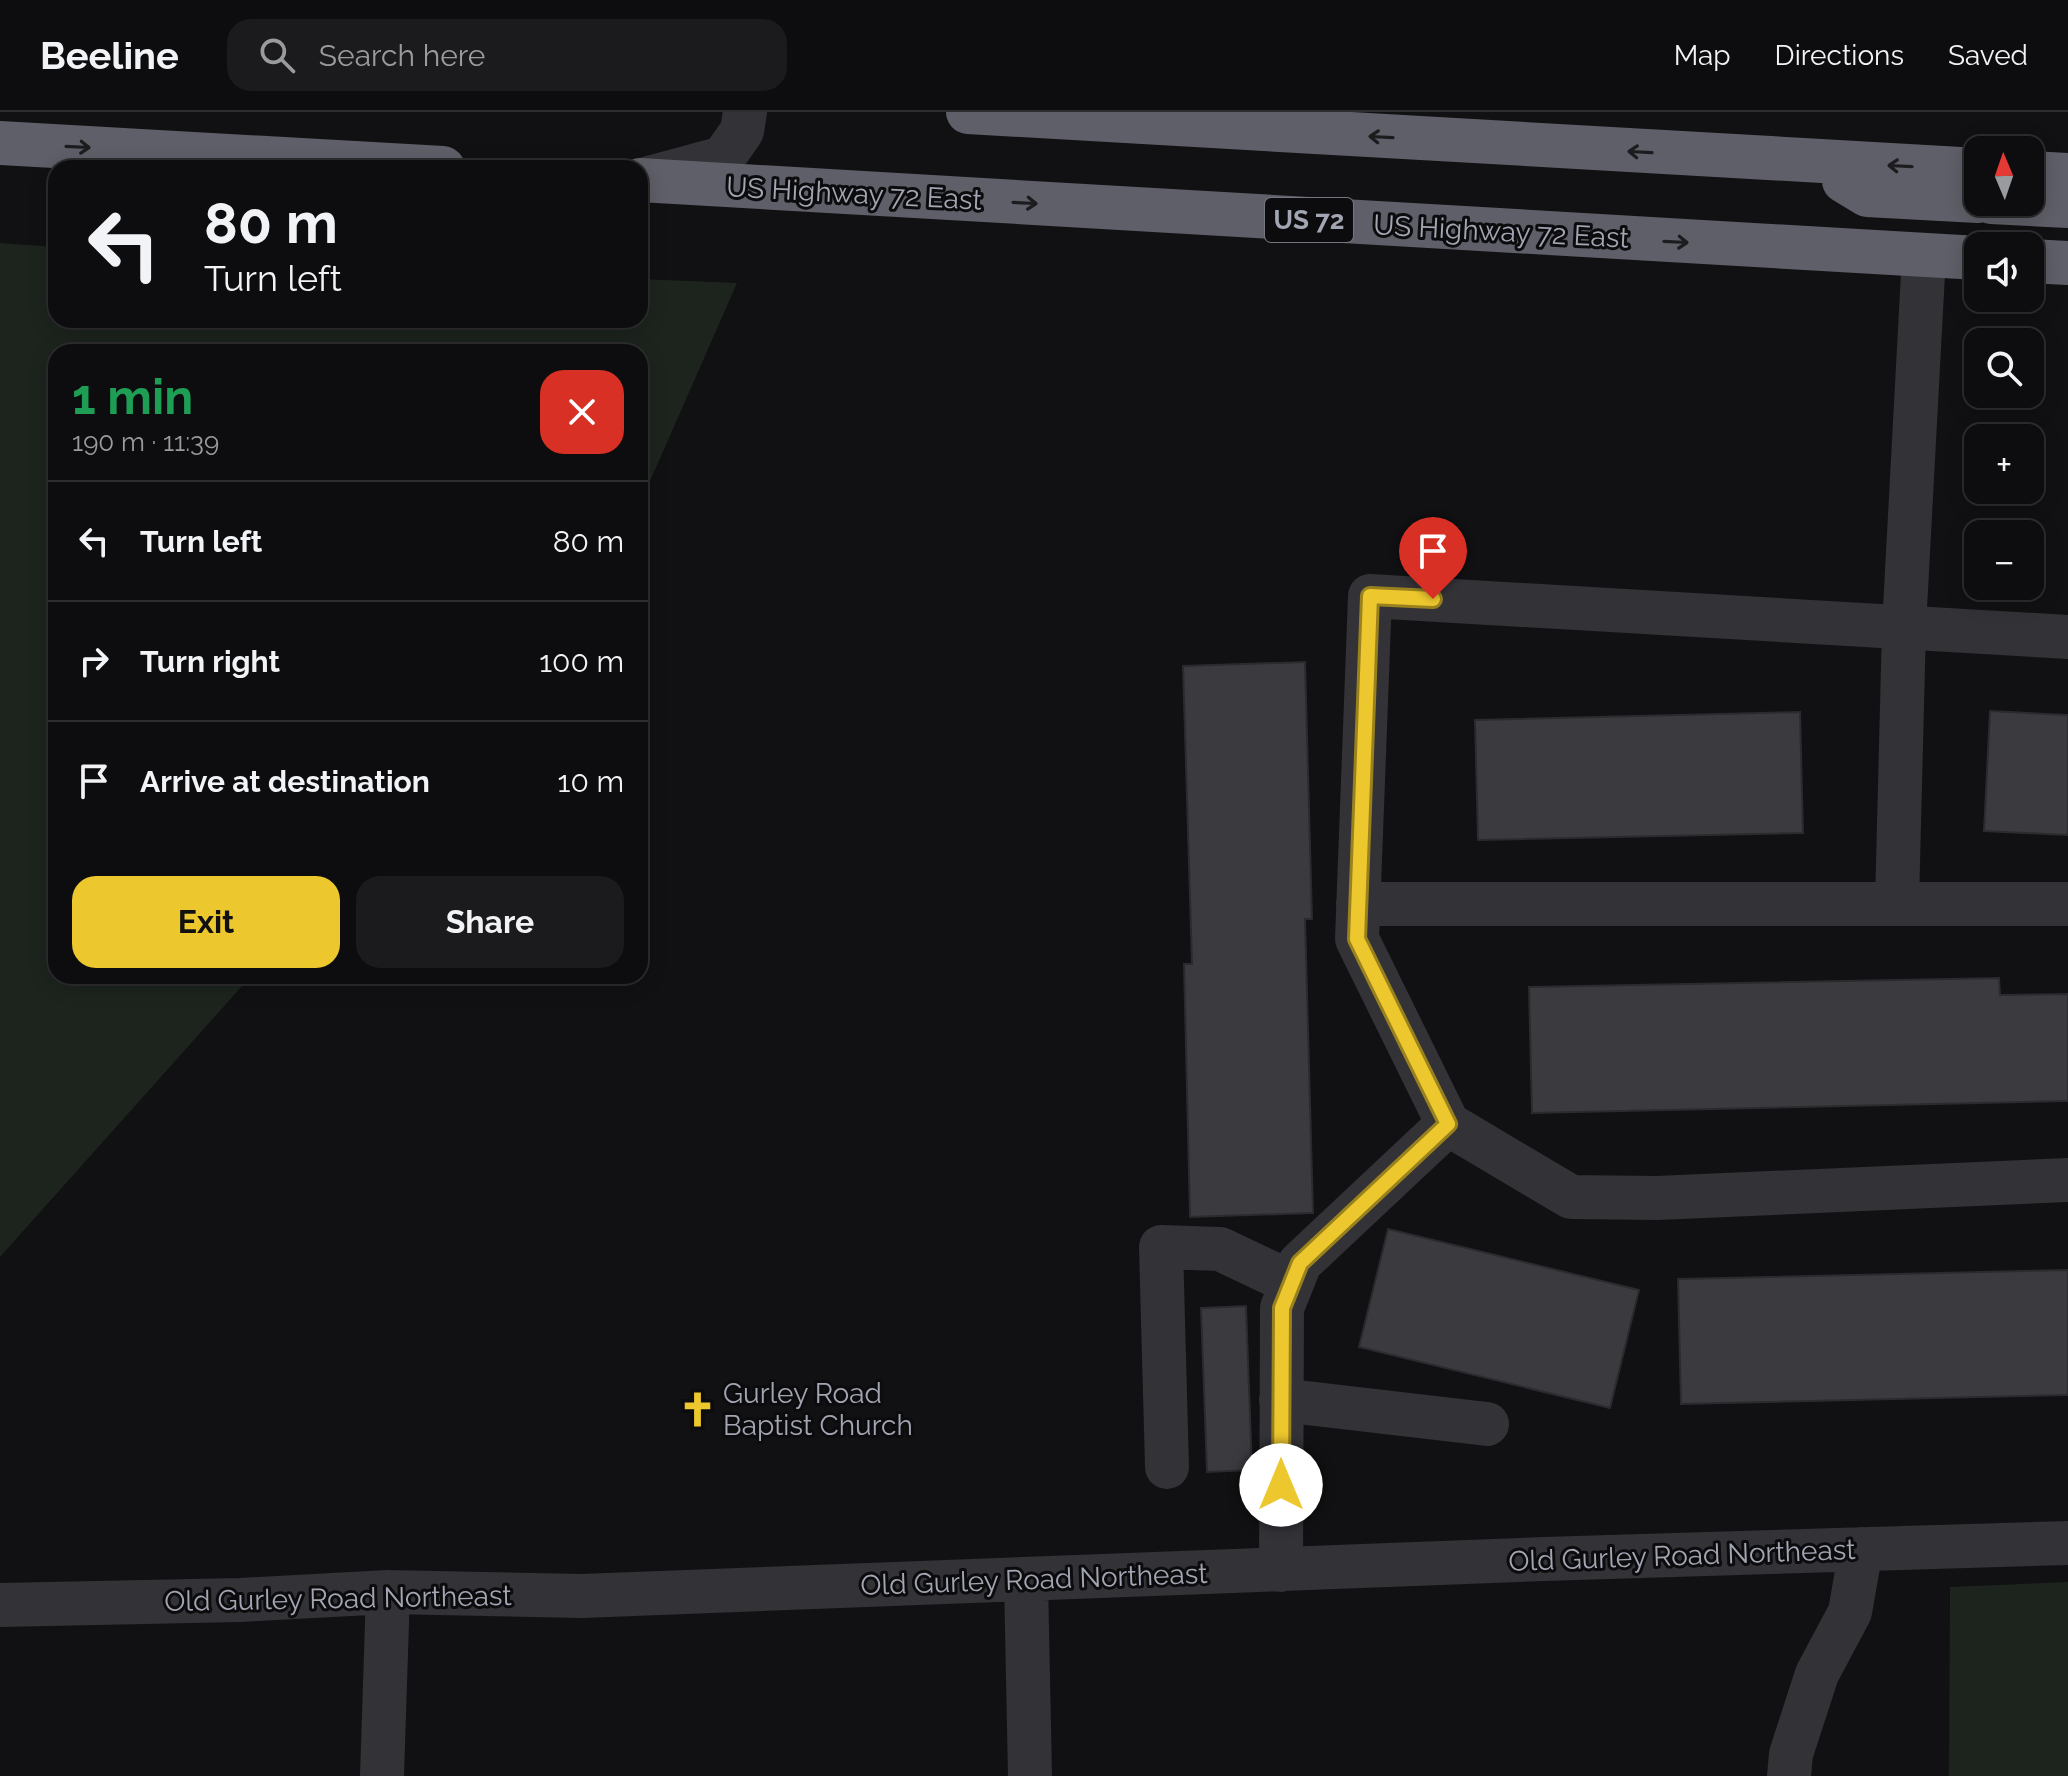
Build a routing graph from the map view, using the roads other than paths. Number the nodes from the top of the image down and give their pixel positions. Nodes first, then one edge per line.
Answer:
1 (745, 112) edge
2 (968, 112) edge
3 (0, 143) edge
4 (301, 160) edge
5 (1811, 161) junction
6 (1964, 169) edge
7 (2044, 174) edge
8 (2068, 175) edge
9 (648, 178) edge
10 (648, 180) edge
11 (1964, 200) edge
12 (2044, 205) edge
13 (2068, 206) edge
14 (1924, 255) junction
15 (1964, 257) edge
16 (2044, 262) edge
17 (2068, 263) edge
18 (1904, 627) junction
19 (2068, 637) edge
20 (1897, 903) junction
21 (1358, 904) junction
22 (2068, 904) edge
23 (1448, 1124) junction
24 (2068, 1180) edge
25 (1292, 1283) junction
26 (1281, 1400) junction
27 (1487, 1424) dead end
28 (1167, 1467) dead end
29 (2068, 1543) edge
30 (1861, 1549) junction
31 (1281, 1570) junction
32 (1026, 1580) junction
33 (388, 1592) junction
34 (0, 1605) edge
35 (382, 1776) edge
36 (1030, 1776) edge
37 (1789, 1776) edge

1 - 9 street
5 -> 2 highway
3 -> 4 highway
6 -> 5 highway
5 - 11 highway
7 - 8 highway
10 -> 14 highway, US Highway 72 East / US 72
12 - 13 highway
14 - 15 highway, US Highway 72 East / US 72
14 - 18 street
16 - 17 highway
18 - 19 street
18 - 20 street
18 - 21 street
20 - 21 street
20 - 22 street
21 - 23 street
23 - 24 street
23 - 25 street
25 - 26 street
25 - 28 street
26 - 27 street
26 - 31 street
29 - 30 street, Old Gurley Road Northeast
30 - 31 street, Old Gurley Road Northeast
30 - 37 street
31 - 32 street, Old Gurley Road Northeast
32 - 33 street, Old Gurley Road Northeast
32 - 36 street
33 - 34 street, Old Gurley Road Northeast
33 - 35 street

